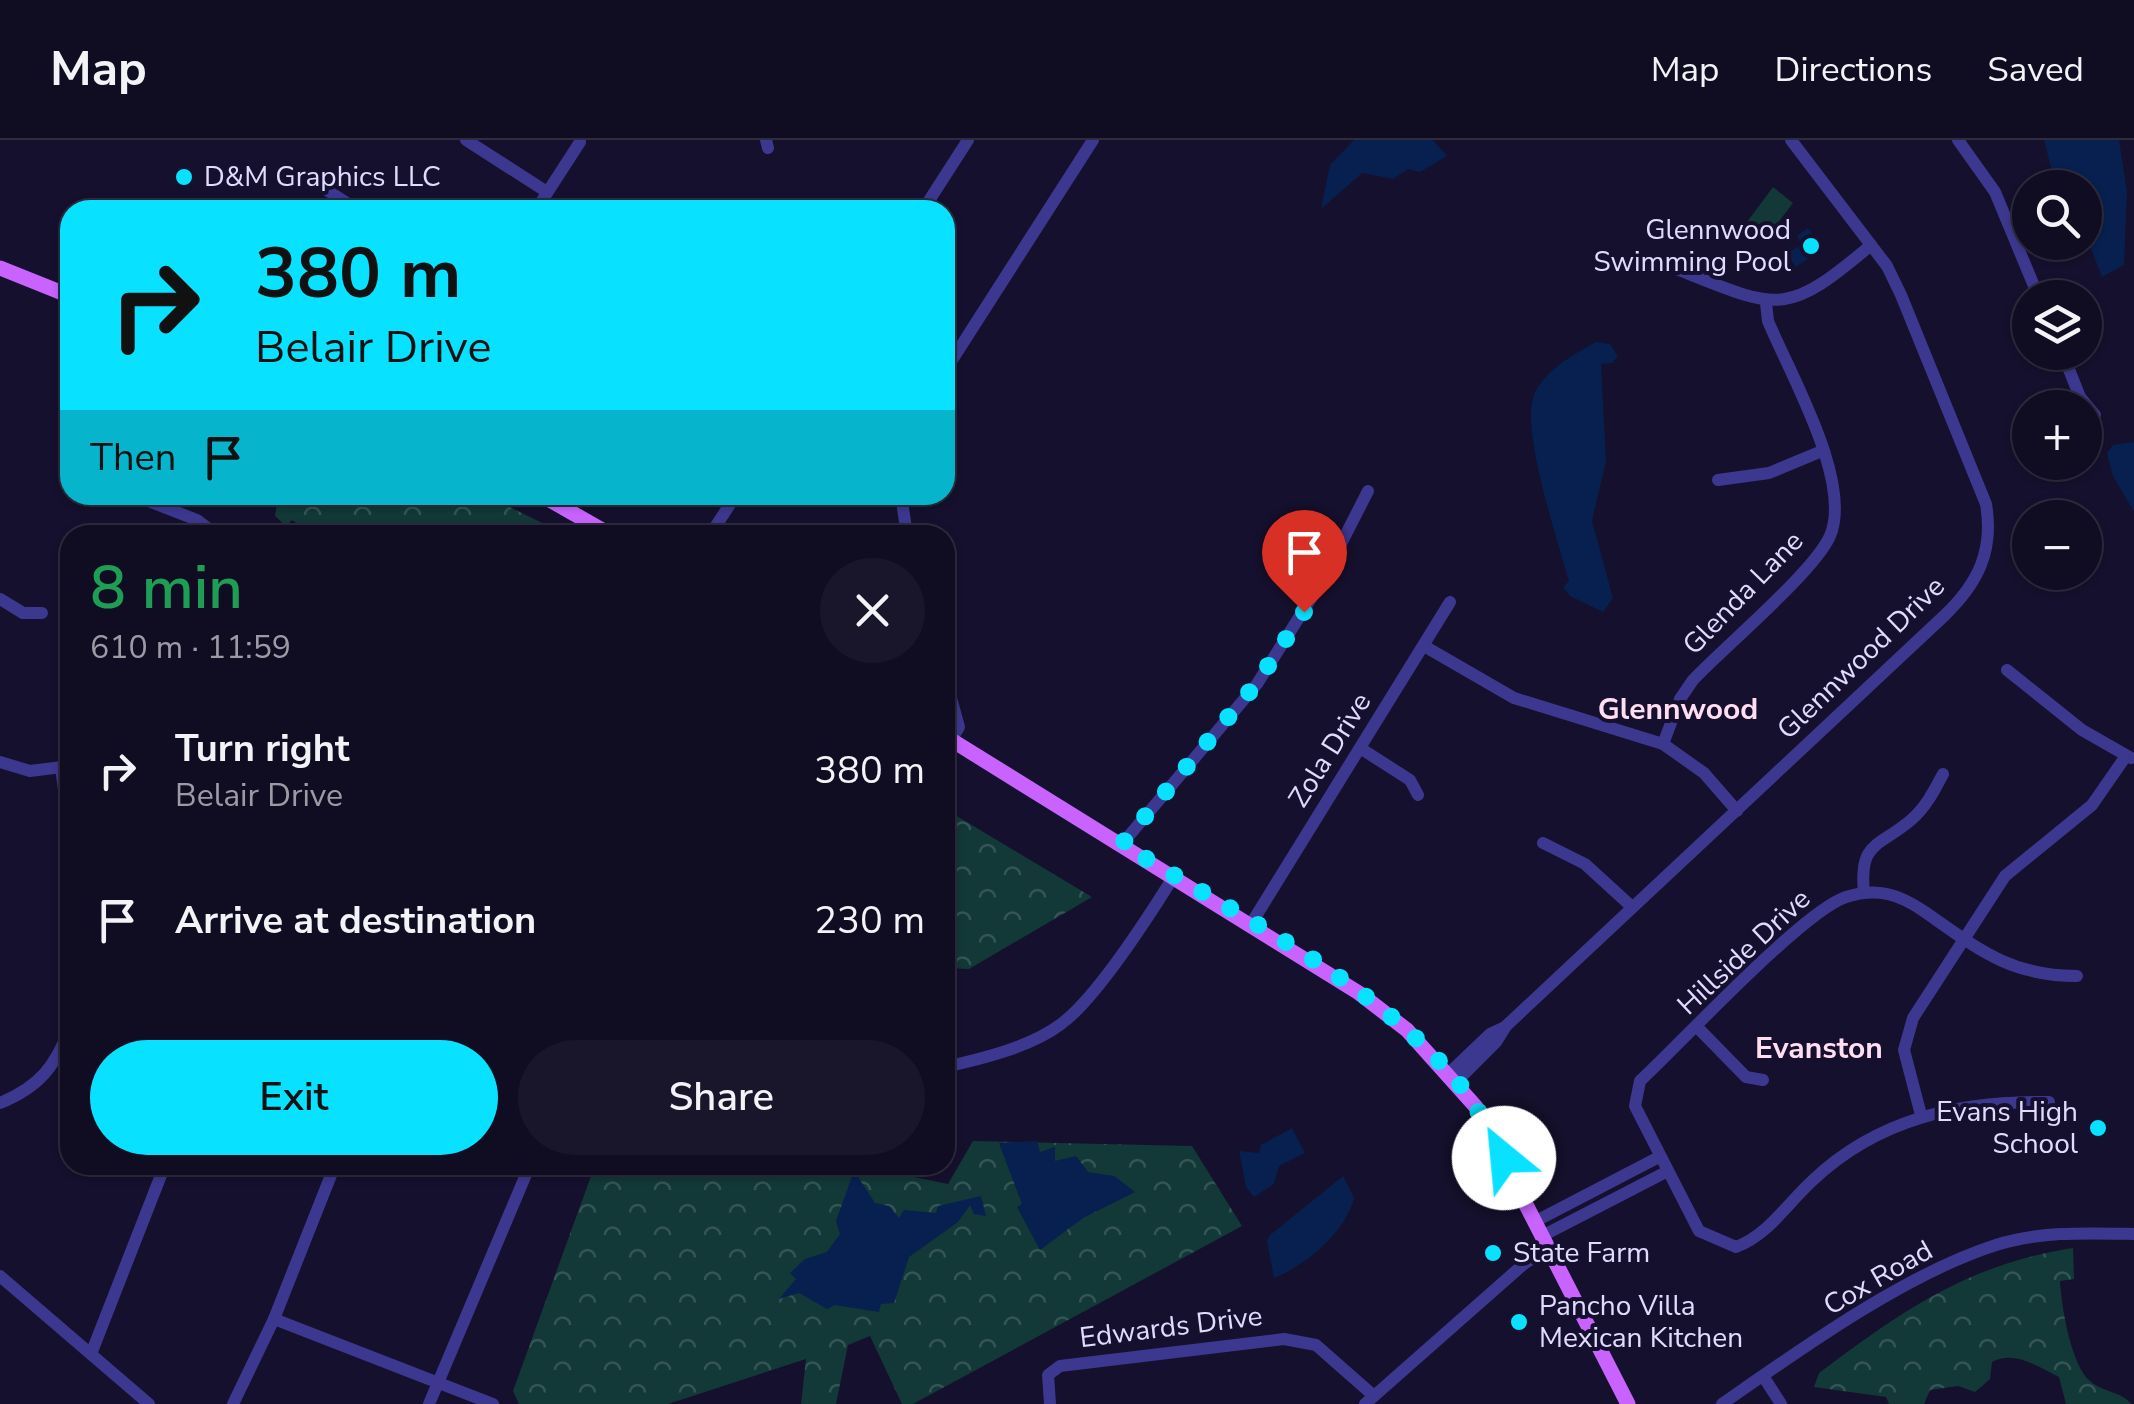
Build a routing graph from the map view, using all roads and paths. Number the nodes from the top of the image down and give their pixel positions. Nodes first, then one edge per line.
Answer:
1 (466, 140) edge
2 (968, 140) edge
3 (1093, 140) edge
4 (1791, 140) edge
5 (1958, 140) edge
6 (580, 142) edge
7 (325, 189) dead end
8 (548, 192) junction
9 (342, 200) edge
10 (543, 200) edge
11 (929, 200) edge
12 (1871, 245) junction
13 (0, 268) edge
14 (1679, 270) dead end
15 (2032, 280) edge
16 (60, 292) edge
17 (1766, 303) junction
18 (955, 355) edge
19 (1822, 451) junction
20 (1718, 480) dead end
21 (1368, 491) dead end
22 (158, 505) edge
23 (556, 505) edge
24 (204, 525) edge
25 (585, 525) edge
26 (0, 599) edge
27 (1450, 602) dead end
28 (42, 614) dead end
29 (1424, 646) junction
30 (2007, 670) dead end
31 (955, 742) edge
32 (1664, 744) junction
33 (1360, 748) junction
34 (2130, 758) edge
35 (0, 762) edge
36 (60, 768) edge
37 (1942, 774) dead end
38 (1418, 795) dead end
39 (1738, 811) junction
40 (1543, 843) dead end
41 (1122, 844) junction
42 (1174, 876) junction
43 (1864, 892) junction
44 (1632, 907) junction
45 (1251, 924) junction
46 (1963, 938) junction
47 (2077, 976) dead end
48 (1698, 1028) junction
49 (60, 1048) edge
50 (955, 1064) edge
51 (1453, 1077) junction
52 (1763, 1080) dead end
53 (2049, 1102) dead end
54 (0, 1103) edge
55 (1921, 1115) junction
56 (1659, 1157) junction
57 (1666, 1172) junction
58 (161, 1175) edge
59 (330, 1175) edge
60 (526, 1175) edge
61 (2134, 1234) edge
62 (1543, 1235) junction
63 (0, 1276) edge
64 (274, 1319) junction
65 (91, 1354) junction
66 (1763, 1376) junction
67 (438, 1382) junction
68 (1370, 1400) edge
69 (149, 1404) edge
70 (234, 1404) edge
71 (429, 1404) edge
72 (494, 1404) edge
73 (1050, 1404) edge
74 (1628, 1404) edge
75 (1722, 1404) edge
76 (1781, 1404) edge

1 - 8 street
2 - 11 street
3 - 18 street
4 - 12 street, Glennwood Drive
5 - 15 street
6 - 8 street
7 - 9 street
8 - 10 street
12 - 17 street
12 - 39 street, Glennwood Drive
13 - 16 main road
14 - 17 street
17 - 19 street, Glenda Lane
19 - 20 street
19 - 32 street, Glenda Lane
21 - 41 street
22 - 24 street
23 - 25 main road
26 - 28 street
27 - 29 street, Zola Drive
29 - 32 street
29 - 33 street, Zola Drive
30 - 34 street
31 - 41 main road
32 - 39 street
33 - 38 street
33 - 45 street, Zola Drive
34 - 46 street
35 - 36 street
37 - 43 street
39 - 44 street, Glennwood Drive
40 - 44 street
41 - 42 main road
42 - 45 main road
42 - 50 street
43 - 46 street
43 - 48 street, Hillside Drive
44 - 51 street, Glennwood Drive
45 - 51 main road
46 - 47 street
46 - 55 street
48 - 52 street
48 - 56 street, Hillside Drive
49 - 54 street
51 - 62 main road
53 - 55 street
55 - 57 street
56 - 57 street
56 - 62 street
57 - 62 street
58 - 65 street
59 - 64 street
60 - 67 street
61 - 66 street, Cox Road
62 - 68 street, Edwards Drive
62 - 74 main road
63 - 65 street
64 - 67 street
64 - 70 street
65 - 69 street
66 - 75 street, Cox Road
66 - 76 street
67 - 71 street
67 - 72 street
68 - 73 street, Edwards Drive

